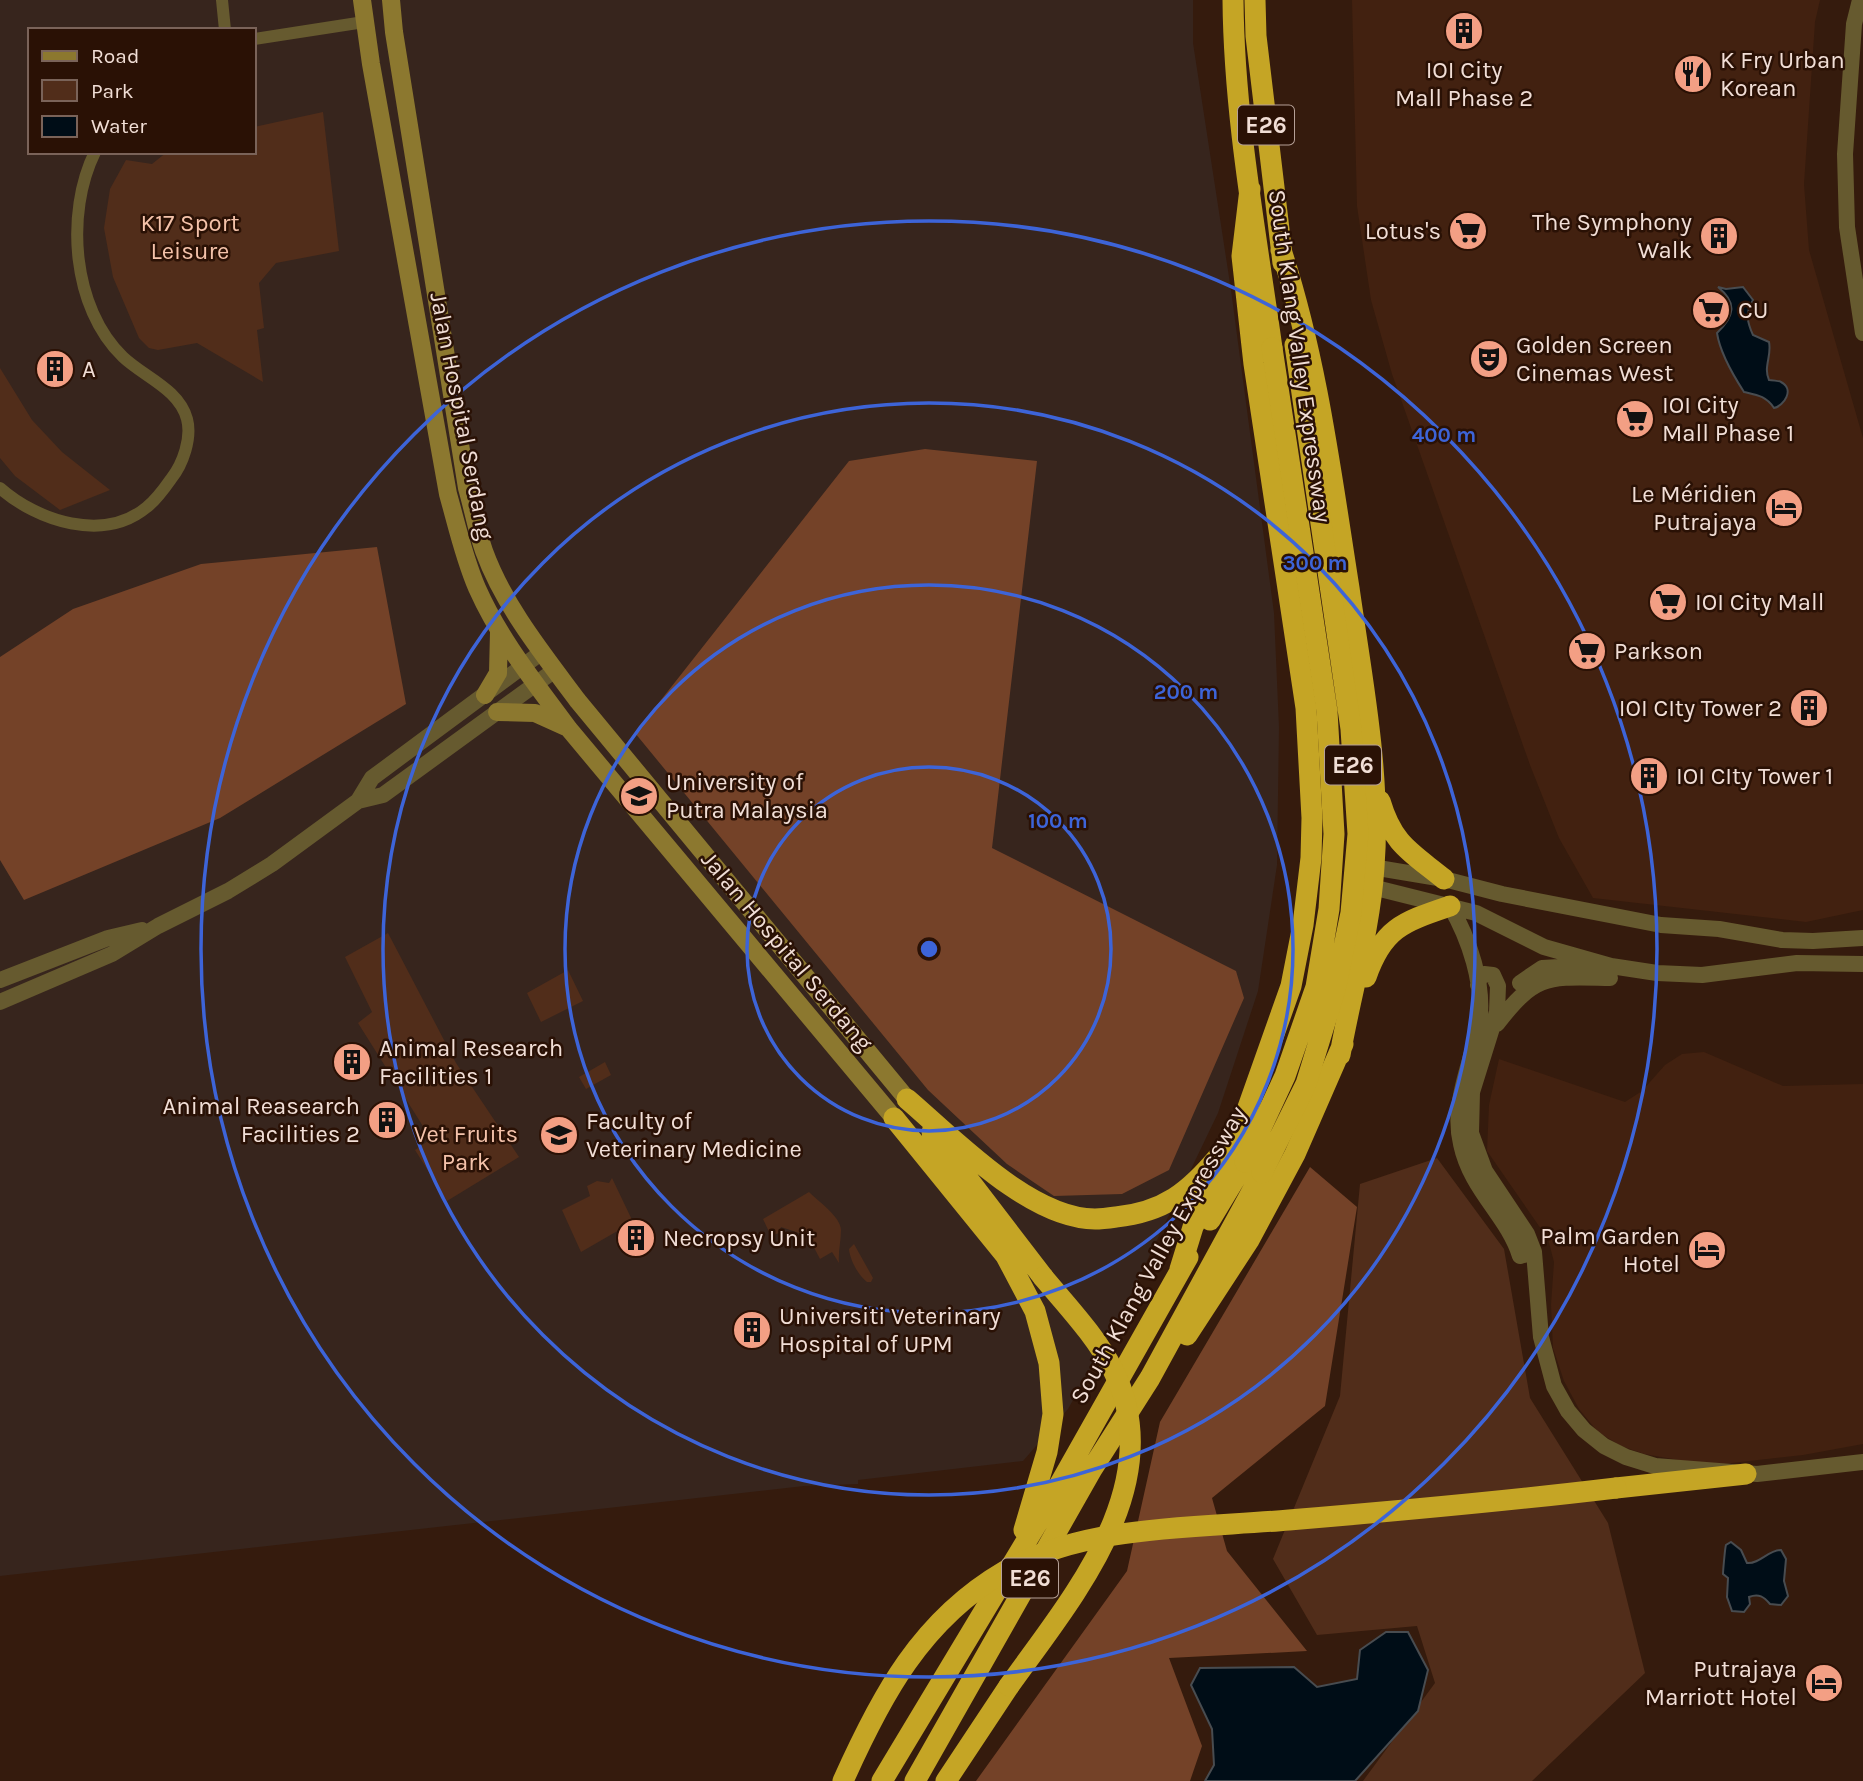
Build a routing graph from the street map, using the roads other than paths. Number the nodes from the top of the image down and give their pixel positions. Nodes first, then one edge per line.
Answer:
1 (222, 0) edge
2 (362, 0) edge
3 (391, 0) edge
4 (1233, 0) edge
5 (1255, 0) edge
6 (1860, 0) edge
7 (364, 22) junction
8 (225, 28) edge
9 (256, 39) edge
10 (94, 154) edge
11 (1250, 189) junction
12 (1281, 250) junction
13 (1863, 333) edge
14 (0, 488) edge
15 (499, 630) junction
16 (542, 652) junction
17 (523, 667) junction
18 (555, 670) junction
19 (536, 684) junction
20 (485, 695) junction
21 (497, 712) junction
22 (569, 729) junction
23 (1373, 779) junction
24 (358, 801) junction
25 (1310, 867) junction
26 (1373, 877) junction
27 (1444, 879) junction
28 (1450, 906) junction
29 (158, 926) junction
30 (1863, 938) edge
31 (1863, 964) edge
32 (1610, 972) junction
33 (0, 980) edge
34 (1478, 985) junction
35 (0, 1002) edge
36 (1497, 1012) junction
37 (1491, 1032) junction
38 (1340, 1055) junction
39 (1466, 1091) junction
40 (907, 1099) junction
41 (894, 1118) joint
42 (1240, 1130) junction
43 (1254, 1168) junction
44 (1180, 1269) junction
45 (1150, 1378) junction
46 (1863, 1462) edge
47 (1745, 1474) junction
48 (1016, 1555) junction
49 (843, 1781) edge
50 (882, 1781) edge
51 (915, 1781) edge
52 (946, 1781) edge

1 - 8 street
2 - 7 main road, Jalan Hospital Serdang
3 - 16 main road, Jalan Hospital Serdang
4 - 11 highway, South Klang Valley Expressway / E26
5 - 12 highway, South Klang Valley Expressway / E26
6 - 13 street
7 - 9 street
7 - 15 main road, Jalan Hospital Serdang
10 - 14 street
11 - 25 highway
11 - 43 highway, South Klang Valley Expressway / E26, bridge
12 - 23 highway
12 - 43 highway, South Klang Valley Expressway / E26, bridge
15 - 17 main road, Jalan Hospital Serdang
15 - 20 main road
16 - 17 street
16 - 18 main road, Jalan Hospital Serdang
17 - 19 main road, Jalan Hospital Serdang
17 - 20 street
18 - 19 street
18 - 40 main road, Jalan Hospital Serdang
19 - 21 street
19 - 22 main road, Jalan Hospital Serdang
20 - 24 street
21 - 22 main road
21 - 24 street
22 - 41 main road, Jalan Hospital Serdang
23 - 26 highway
23 - 27 highway
24 - 29 street
25 - 26 street
25 - 42 highway
26 - 27 street
26 - 28 street
26 - 38 highway
27 - 30 street
28 - 32 street
28 - 34 street
28 - 38 highway
29 - 33 street
29 - 35 street
31 - 32 street
32 - 36 street
32 - 37 street
34 - 36 street
34 - 39 street
36 - 37 street
37 - 39 street
38 - 45 highway
39 - 47 street
40 - 42 highway
40 - 52 highway, bridge
41 - 48 highway
42 - 44 highway
43 - 44 highway, South Klang Valley Expressway / E26
43 - 45 highway, South Klang Valley Expressway / E26
44 - 48 highway, South Klang Valley Expressway / E26
45 - 51 highway, South Klang Valley Expressway / E26
46 - 47 street
47 - 49 highway, bridge
48 - 50 highway, South Klang Valley Expressway / E26

